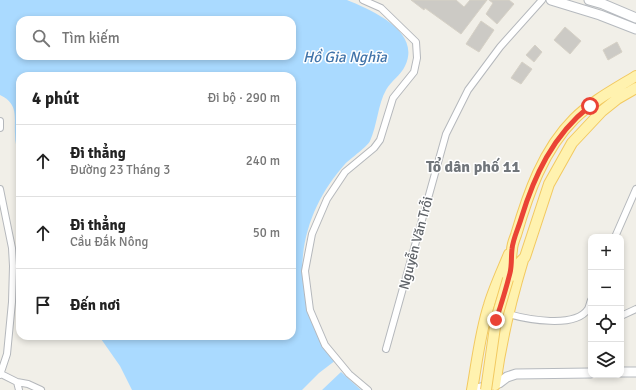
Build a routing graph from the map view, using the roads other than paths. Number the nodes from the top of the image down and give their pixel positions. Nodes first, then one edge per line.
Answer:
1 (363, 0) edge
2 (542, 0) edge
3 (551, 0) edge
4 (593, 1) edge
5 (636, 18) edge
6 (636, 29) edge
7 (636, 76) edge
8 (636, 88) edge
9 (0, 121) edge
10 (0, 128) edge
11 (0, 189) edge
12 (636, 189) edge
13 (616, 234) edge
14 (512, 248) junction
15 (525, 257) junction
16 (509, 276) junction
17 (636, 309) edge
18 (588, 311) edge
19 (508, 314) junction
20 (624, 315) edge
21 (386, 349) dead end
22 (624, 372) edge
23 (636, 372) edge
24 (588, 373) edge
25 (0, 375) edge
26 (17, 382) junction
27 (490, 387) edge
28 (19, 390) edge
29 (41, 390) edge
30 (368, 390) edge
31 (473, 390) edge

1 - 30 street
2 - 21 street, Nguyễn Văn Trỗi
3 - 6 street
4 - 5 street
7 - 14 main road
8 - 15 main road
9 - 10 street
11 - 25 street
12 - 13 street
14 - 16 main road
14 - 31 main road
15 - 16 main road
15 - 19 main road
16 - 27 main road, bridge
17 - 20 street
18 - 19 street
19 - 27 main road
22 - 23 street
24 - 27 street
25 - 26 street
26 - 28 street
26 - 29 street
27 - 31 street

